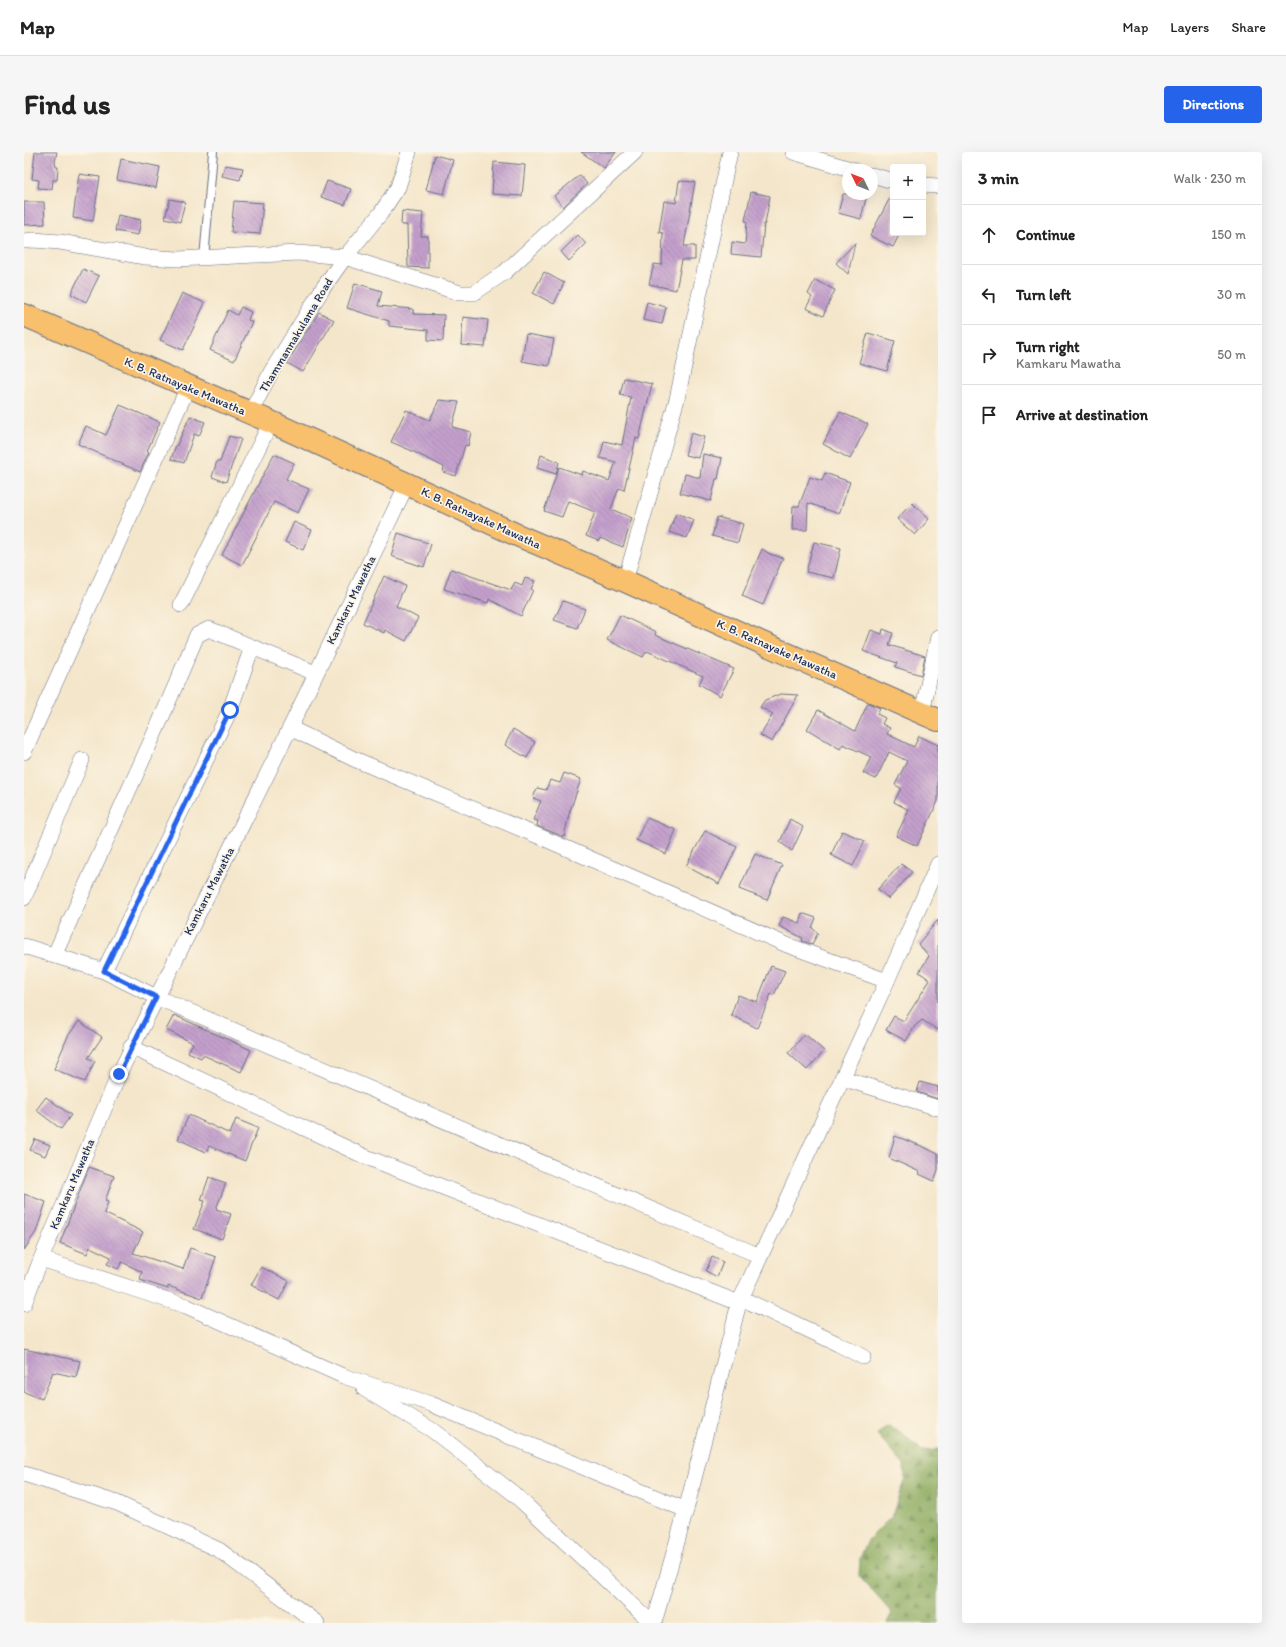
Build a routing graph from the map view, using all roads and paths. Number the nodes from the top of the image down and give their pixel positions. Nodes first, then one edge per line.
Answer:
1 (213, 152) edge
2 (409, 152) edge
3 (635, 152) edge
4 (730, 152) edge
5 (793, 152) edge
6 (842, 166) edge
7 (878, 177) edge
8 (890, 180) edge
9 (926, 185) edge
10 (938, 186) edge
11 (24, 242) edge
12 (345, 257) junction
13 (204, 259) junction
14 (24, 316) edge
15 (188, 387) junction
16 (250, 414) junction
17 (270, 422) junction
18 (407, 484) junction
19 (625, 581) junction
20 (181, 605) dead end
21 (938, 637) edge
22 (252, 647) junction
23 (315, 673) junction
24 (930, 716) edge
25 (290, 728) junction
26 (24, 752) edge
27 (82, 760) dead end
28 (938, 864) edge
29 (24, 898) edge
30 (24, 946) edge
31 (54, 956) junction
32 (104, 971) junction
33 (887, 981) junction
34 (156, 997) junction
35 (132, 1047) junction
36 (842, 1078) junction
37 (938, 1108) edge
38 (760, 1256) junction
39 (41, 1259) junction
40 (740, 1301) junction
41 (24, 1304) edge
42 (862, 1357) dead end
43 (343, 1376) junction
44 (24, 1474) edge
45 (686, 1510) junction
46 (317, 1623) edge
47 (653, 1623) edge

1 - 13 lane
2 - 12 street, Thammannakulama Road
3 - 12 street
4 - 19 street
5 - 6 street
7 - 8 street
9 - 10 street
11 - 13 street
12 - 13 street
12 - 16 street, Thammannakulama Road
14 - 15 highway, K. B. Ratnayake Mawatha
15 - 16 highway, K. B. Ratnayake Mawatha
15 - 26 street
16 - 17 highway, K. B. Ratnayake Mawatha
17 - 18 highway, K. B. Ratnayake Mawatha
17 - 20 street
18 - 19 highway, K. B. Ratnayake Mawatha
18 - 23 street, Kamkaru Mawatha
19 - 24 highway, K. B. Ratnayake Mawatha
21 - 24 street
22 - 23 street
22 - 31 street
22 - 32 street
23 - 25 street, Kamkaru Mawatha
25 - 33 street
25 - 34 street, Kamkaru Mawatha
27 - 29 street
28 - 33 street
30 - 31 street
31 - 32 street
32 - 34 street
33 - 36 street
34 - 35 street, Kamkaru Mawatha
34 - 38 street
35 - 39 street, Kamkaru Mawatha
35 - 40 street
36 - 37 street
36 - 38 street
38 - 40 street
39 - 41 street, Kamkaru Mawatha
39 - 43 street
40 - 42 street
40 - 45 street
43 - 45 street
43 - 47 street
44 - 46 street
45 - 47 street

